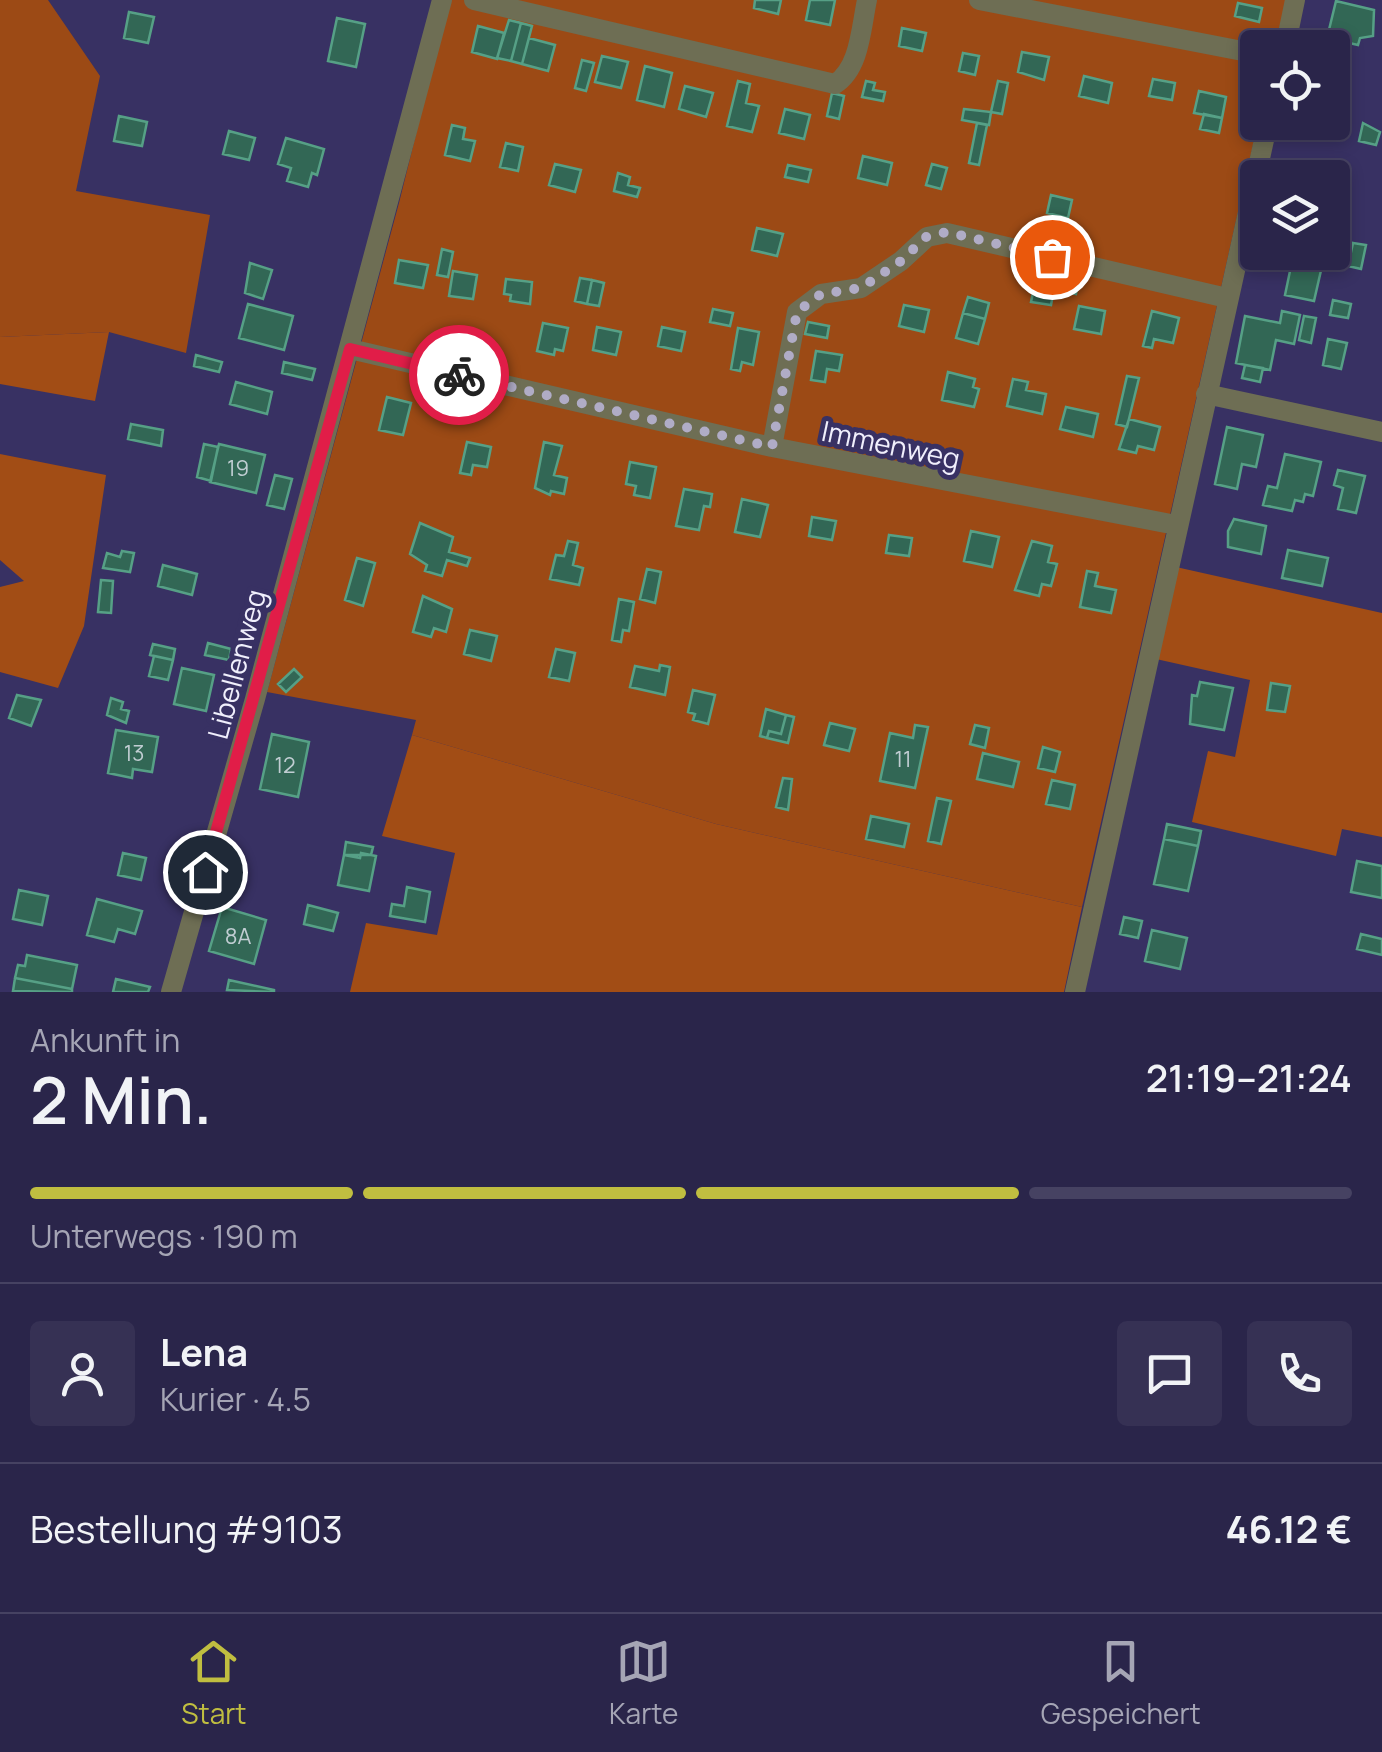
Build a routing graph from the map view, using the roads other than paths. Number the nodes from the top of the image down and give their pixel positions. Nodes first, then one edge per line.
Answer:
1 (442, 0) edge
2 (474, 0) edge
3 (867, 0) edge
4 (979, 0) edge
5 (1295, 0) edge
6 (1289, 30) edge
7 (1240, 51) edge
8 (1264, 140) edge
9 (1228, 298) junction
10 (350, 349) junction
11 (1206, 394) junction
12 (1382, 432) edge
13 (772, 447) junction
14 (1176, 525) junction
15 (171, 992) edge
16 (1075, 992) edge

1 - 10 street, Libellenweg
2 - 3 street
4 - 7 street
5 - 6 street
8 - 9 street
9 - 11 street
9 - 13 street
10 - 13 street
10 - 15 street, Libellenweg
11 - 12 street
11 - 14 street
13 - 14 street, Immenweg
14 - 16 street

